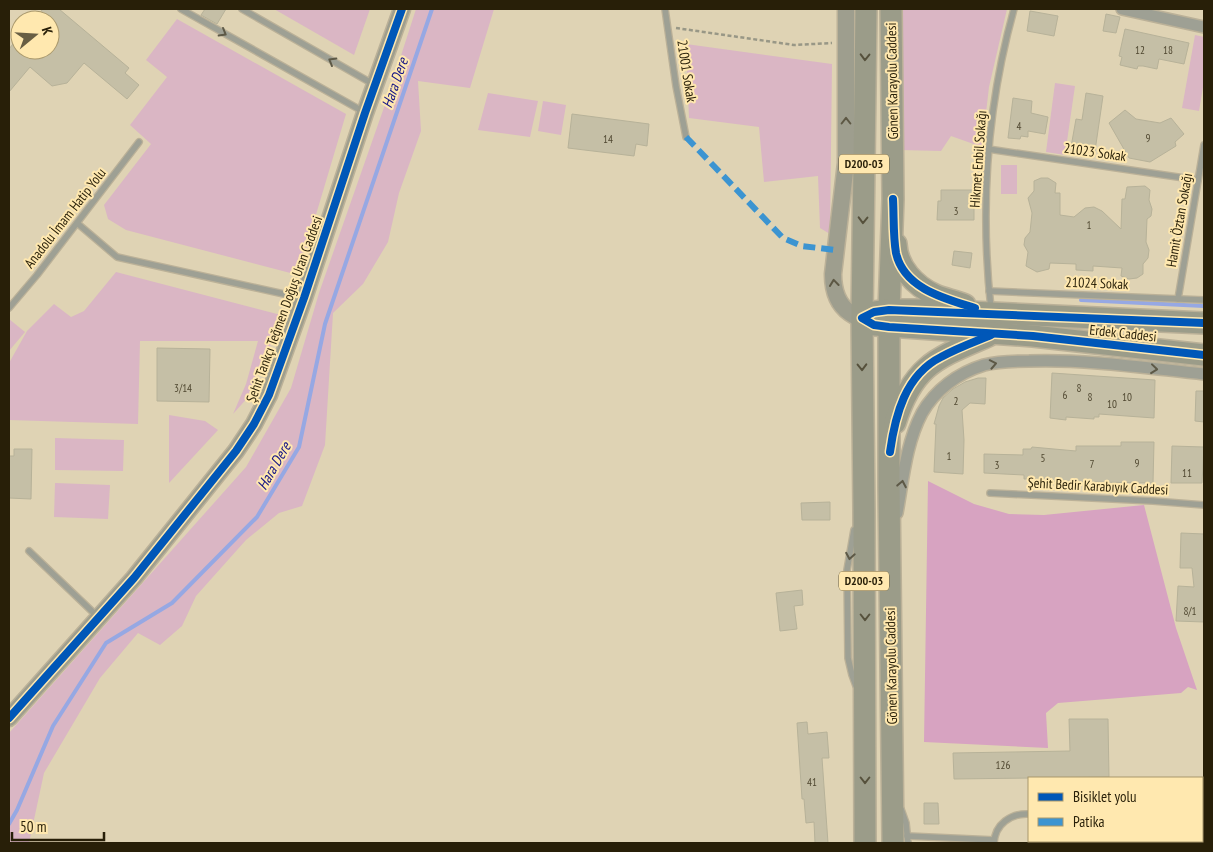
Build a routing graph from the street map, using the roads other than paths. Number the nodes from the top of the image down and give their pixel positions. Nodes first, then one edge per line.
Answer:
1 (181, 9) edge
2 (242, 9) edge
3 (402, 9) edge
4 (665, 9) edge
5 (846, 9) edge
6 (866, 9) edge
7 (891, 9) edge
8 (1014, 9) edge
9 (1126, 9) edge
10 (1204, 27) edge
11 (375, 85) junction
12 (364, 113) junction
13 (686, 137) dead end
14 (139, 142) dead end
15 (1204, 145) edge
16 (988, 149) junction
17 (1198, 180) junction
18 (893, 199) junction
19 (77, 223) junction
20 (989, 291) junction
21 (304, 298) junction
22 (1178, 299) junction
23 (1204, 300) edge
24 (9, 308) edge
25 (992, 313) junction
26 (862, 318) junction
27 (889, 318) junction
28 (1204, 323) edge
29 (992, 334) junction
30 (1204, 354) edge
31 (1204, 374) edge
32 (890, 452) junction
33 (889, 487) junction
34 (990, 493) dead end
35 (1204, 505) edge
36 (890, 549) junction
37 (30, 551) dead end
38 (99, 618) junction
39 (9, 718) edge
40 (1028, 814) edge
41 (903, 841) edge
42 (994, 842) edge
43 (865, 843) edge

1 -> 12 lane
11 -> 2 lane
3 - 11 street, Şehit Tankçı Teğmen Doğuş Uran Caddesi
4 - 13 lane, 21001 Sokak
26 -> 5 street
6 -> 26 highway, Gönen Karayolu Caddesi / D200-03
7 - 18 highway, Gönen Karayolu Caddesi / D200-03
8 - 16 lane, Hikmet Enbil Sokağı
9 - 10 street
11 - 12 street, Şehit Tankçı Teğmen Doğuş Uran Caddesi
12 - 21 street, Şehit Tankçı Teğmen Doğuş Uran Caddesi
14 - 19 lane, Anadolu İmam Hatip Yolu
15 - 17 lane, Hamit Öztan Sokağı
16 - 17 lane, 21023 Sokak
16 - 20 lane, Hikmet Enbil Sokağı
17 - 22 lane, Hamit Öztan Sokağı
18 - 25 highway
18 - 27 highway, Gönen Karayolu Caddesi / D200-03
19 - 21 lane
19 - 24 lane, Anadolu İmam Hatip Yolu
20 - 22 lane, 21024 Sokak
20 - 25 lane, Hikmet Enbil Sokağı
21 - 38 street, Şehit Tankçı Teğmen Doğuş Uran Caddesi
22 - 23 lane, 21024 Sokak
25 - 27 highway, Erdek Caddesi
25 - 28 highway, Erdek Caddesi
26 - 27 highway
26 - 33 street
26 -> 43 highway, Gönen Karayolu Caddesi / D200-03
27 - 29 highway, Erdek Caddesi
27 - 32 highway, Gönen Karayolu Caddesi / D200-03
29 - 30 highway, Erdek Caddesi
29 - 32 highway
36 -> 31 street
32 - 33 highway, Gönen Karayolu Caddesi / D200-03
33 - 36 highway, Gönen Karayolu Caddesi / D200-03
34 - 35 lane, Şehit Bedir Karabıyık Caddesi
36 - 41 highway, Gönen Karayolu Caddesi / D200-03
37 - 38 lane
38 - 39 street, Şehit Tankçı Teğmen Doğuş Uran Caddesi
40 - 42 lane
41 - 42 lane

